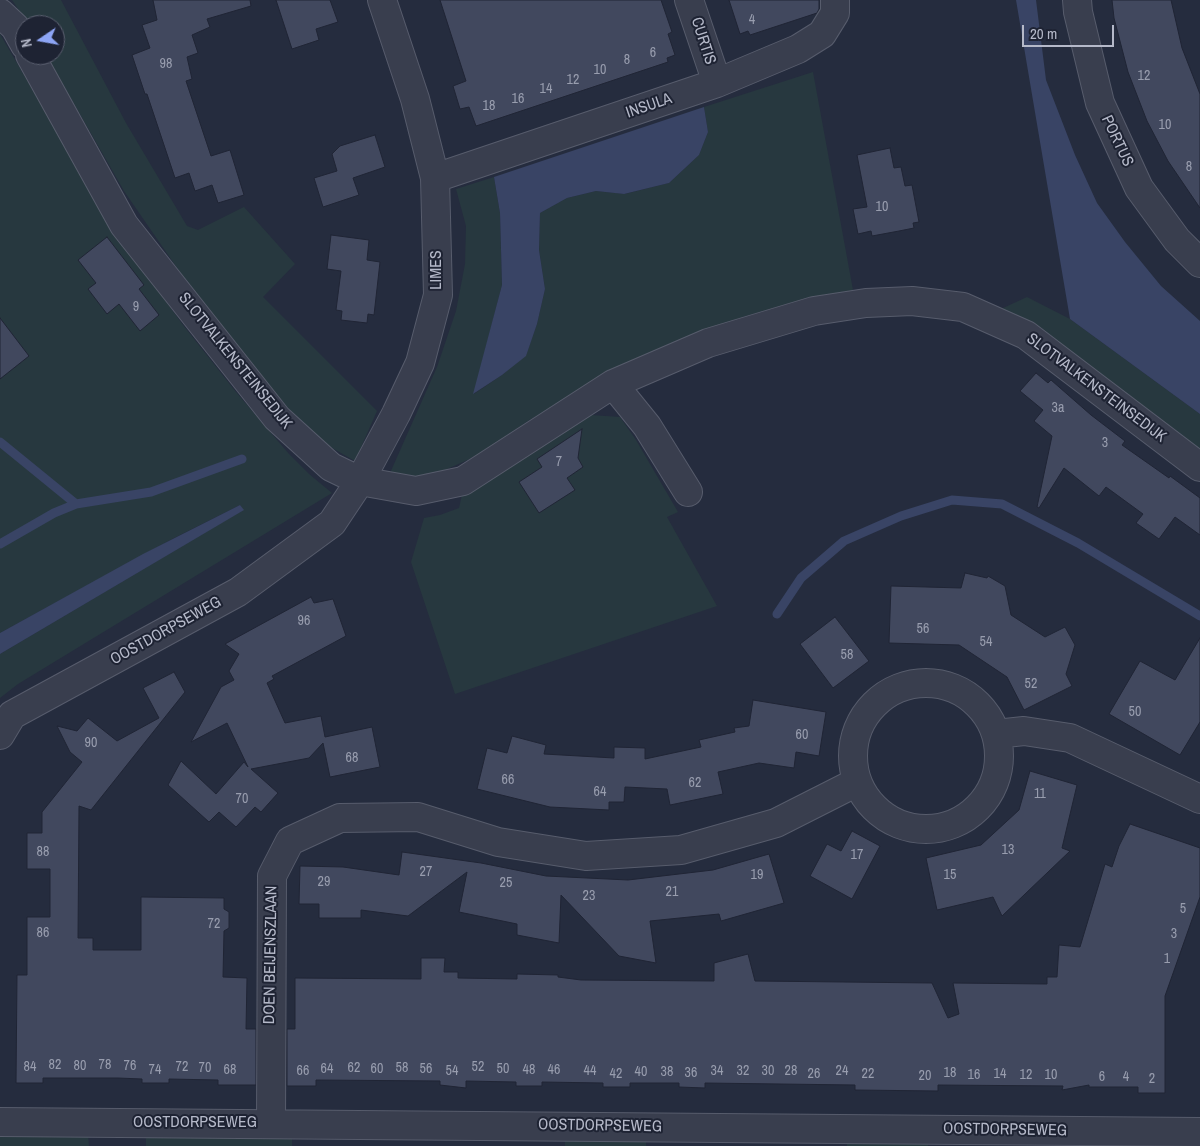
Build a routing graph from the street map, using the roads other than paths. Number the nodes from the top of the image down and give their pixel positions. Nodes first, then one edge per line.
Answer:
1 (382, 0) edge
2 (689, 0) edge
3 (835, 0) edge
4 (1077, 0) edge
5 (0, 13) edge
6 (15, 27) edge
7 (36, 65) edge
8 (717, 83) junction
9 (435, 178) junction
10 (1200, 263) edge
11 (613, 384) junction
12 (1200, 467) edge
13 (360, 481) junction
14 (688, 492) dead end
15 (332, 523) joint
16 (996, 734) junction
17 (0, 735) edge
18 (857, 782) junction
19 (1200, 799) edge
20 (0, 1122) edge
21 (271, 1124) junction
22 (1200, 1132) edge

1 - 9 street, LIMES
2 - 8 street, CURTIS
3 - 8 street, INSULA
4 - 10 street, PORTUS
5 - 6 street
7 - 13 street, SLOTVALKENSTEINSEDIJK
8 - 9 street, INSULA
9 - 13 street, LIMES
11 - 12 street, SLOTVALKENSTEINSEDIJK
11 - 13 street, SLOTVALKENSTEINSEDIJK
11 - 14 street
13 - 15 street, LIMES
15 - 17 street, OOSTDORPSEWEG
16 - 18 street
16 - 18 street
16 - 19 street
18 - 21 street, DOEN BEIJENSZLAAN
20 - 21 street, OOSTDORPSEWEG
21 - 22 street, OOSTDORPSEWEG

